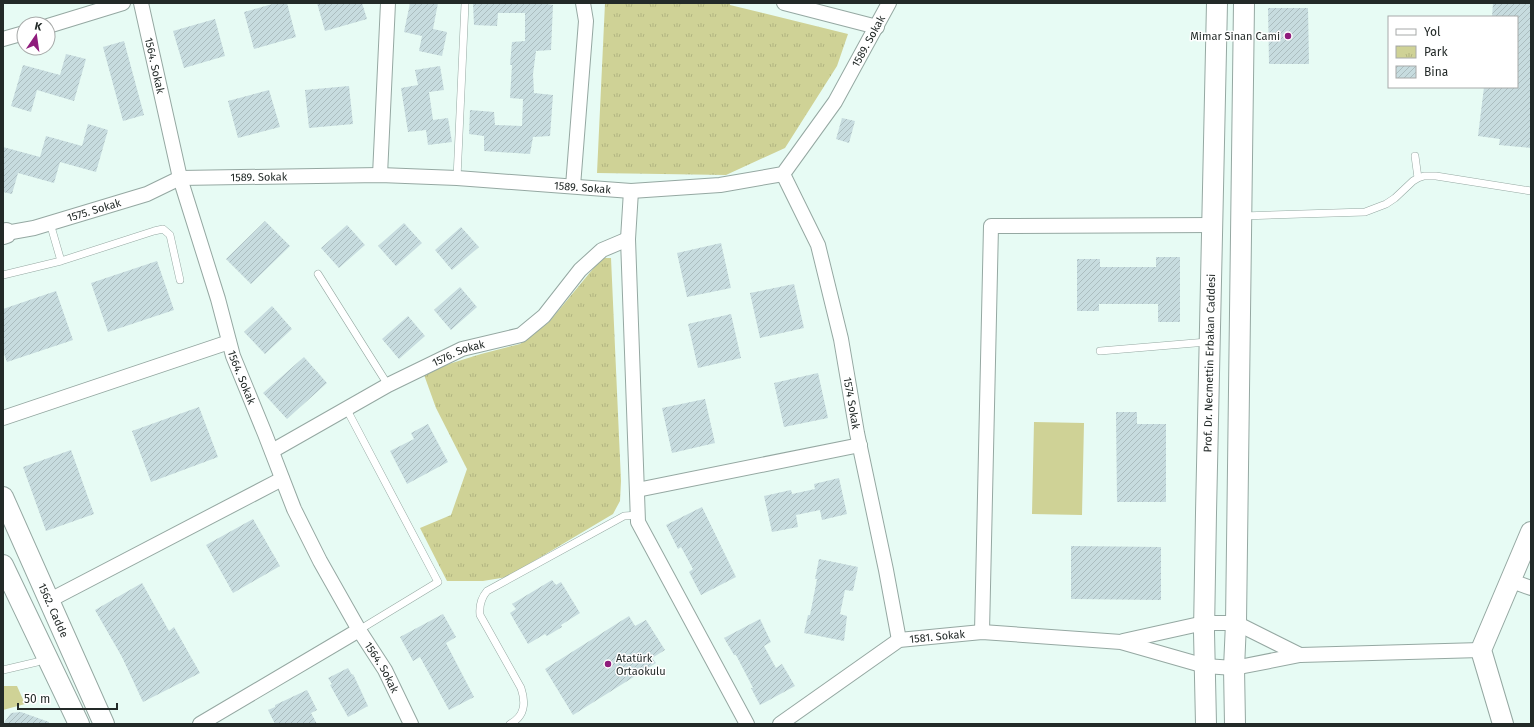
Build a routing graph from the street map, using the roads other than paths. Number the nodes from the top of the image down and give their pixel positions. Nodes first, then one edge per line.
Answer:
1 (123, 3) edge
2 (142, 3) edge
3 (388, 3) edge
4 (583, 3) edge
5 (784, 3) edge
6 (889, 3) edge
7 (1217, 3) edge
8 (1244, 3) edge
9 (465, 4) dead end
10 (56, 24) edge
11 (877, 27) junction
12 (16, 35) edge
13 (3, 39) edge
14 (1415, 156) dead end
15 (783, 174) junction
16 (380, 175) junction
17 (180, 178) junction
18 (457, 178) junction
19 (1418, 178) junction
20 (573, 186) junction
21 (631, 191) junction
22 (1531, 191) edge
23 (1241, 216) junction
24 (50, 223) junction
25 (1213, 225) junction
26 (4, 233) edge
27 (628, 239) junction
28 (61, 261) junction
29 (318, 274) dead end
30 (3, 275) edge
31 (180, 280) dead end
32 (229, 342) junction
33 (1210, 342) junction
34 (1100, 351) dead end
35 (388, 385) junction
36 (346, 408) junction
37 (3, 418) edge
38 (860, 445) junction
39 (272, 451) junction
40 (282, 479) junction
41 (637, 490) junction
42 (3, 497) edge
43 (638, 515) junction
44 (1531, 532) edge
45 (3, 564) edge
46 (1510, 580) junction
47 (1531, 588) edge
48 (50, 600) junction
49 (1204, 623) junction
50 (1236, 623) junction
51 (359, 630) junction
52 (982, 632) junction
53 (899, 640) junction
54 (1121, 642) junction
55 (1481, 650) junction
56 (1300, 655) junction
57 (47, 658) junction
58 (1205, 666) junction
59 (1234, 668) junction
60 (3, 670) edge
61 (79, 724) edge
62 (104, 724) edge
63 (200, 724) edge
64 (412, 724) edge
65 (510, 724) edge
66 (747, 724) edge
67 (780, 724) edge
68 (1206, 724) edge
69 (1235, 724) edge
70 (1503, 724) edge

1 - 10 street
2 - 17 street, 1564. Sokak
3 - 16 street
4 - 20 street
5 - 11 street
6 - 11 street, 1589. Sokak
7 - 25 main road, Prof. Dr. Necmettin Erbakan Caddesi
8 - 23 main road
9 - 18 lane
11 - 15 street, 1589. Sokak
12 - 13 street
14 - 19 lane
15 - 21 street, 1589. Sokak
15 - 38 street, 1574 Sokak
16 - 17 street, 1589. Sokak
16 - 18 street, 1589. Sokak
17 - 24 street, 1575. Sokak
17 - 32 street, 1564. Sokak
18 - 20 street, 1589. Sokak
19 - 22 lane
19 - 23 lane
20 - 21 street, 1589. Sokak
21 - 27 street
23 - 50 main road
24 - 26 street, 1575. Sokak
24 - 28 lane
25 - 33 main road, Prof. Dr. Necmettin Erbakan Caddesi
25 - 52 street
27 - 35 street, 1576. Sokak
27 - 41 street
28 - 30 lane
28 - 31 lane
29 - 35 lane
32 - 37 street
32 - 39 street, 1564. Sokak
33 - 34 lane
33 - 49 main road, Prof. Dr. Necmettin Erbakan Caddesi
35 - 36 street, 1576. Sokak
36 - 39 street, 1576. Sokak
36 - 51 lane
38 - 41 street
38 - 53 street, 1574 Sokak
39 - 40 street, 1564. Sokak
40 - 48 street
40 - 51 street, 1564. Sokak
41 - 43 street
42 - 48 main road, 1562. Cadde
43 - 65 lane
43 - 66 street
44 - 46 main road
45 - 57 main road
46 - 47 street
46 - 55 main road
48 - 62 main road, 1562. Cadde
49 - 50 street
49 - 54 street
49 - 58 main road, Prof. Dr. Necmettin Erbakan Caddesi
50 - 56 street
50 - 59 main road
51 - 63 street
51 - 64 street, 1564. Sokak
52 - 53 street, 1581. Sokak
52 - 54 street, 1581. Sokak
53 - 67 street, 1581. Sokak
54 - 58 street
55 - 56 street
55 - 70 main road
56 - 59 street
57 - 60 lane
57 - 61 main road
58 - 59 street
58 - 68 main road, Prof. Dr. Necmettin Erbakan Caddesi
59 - 69 main road

